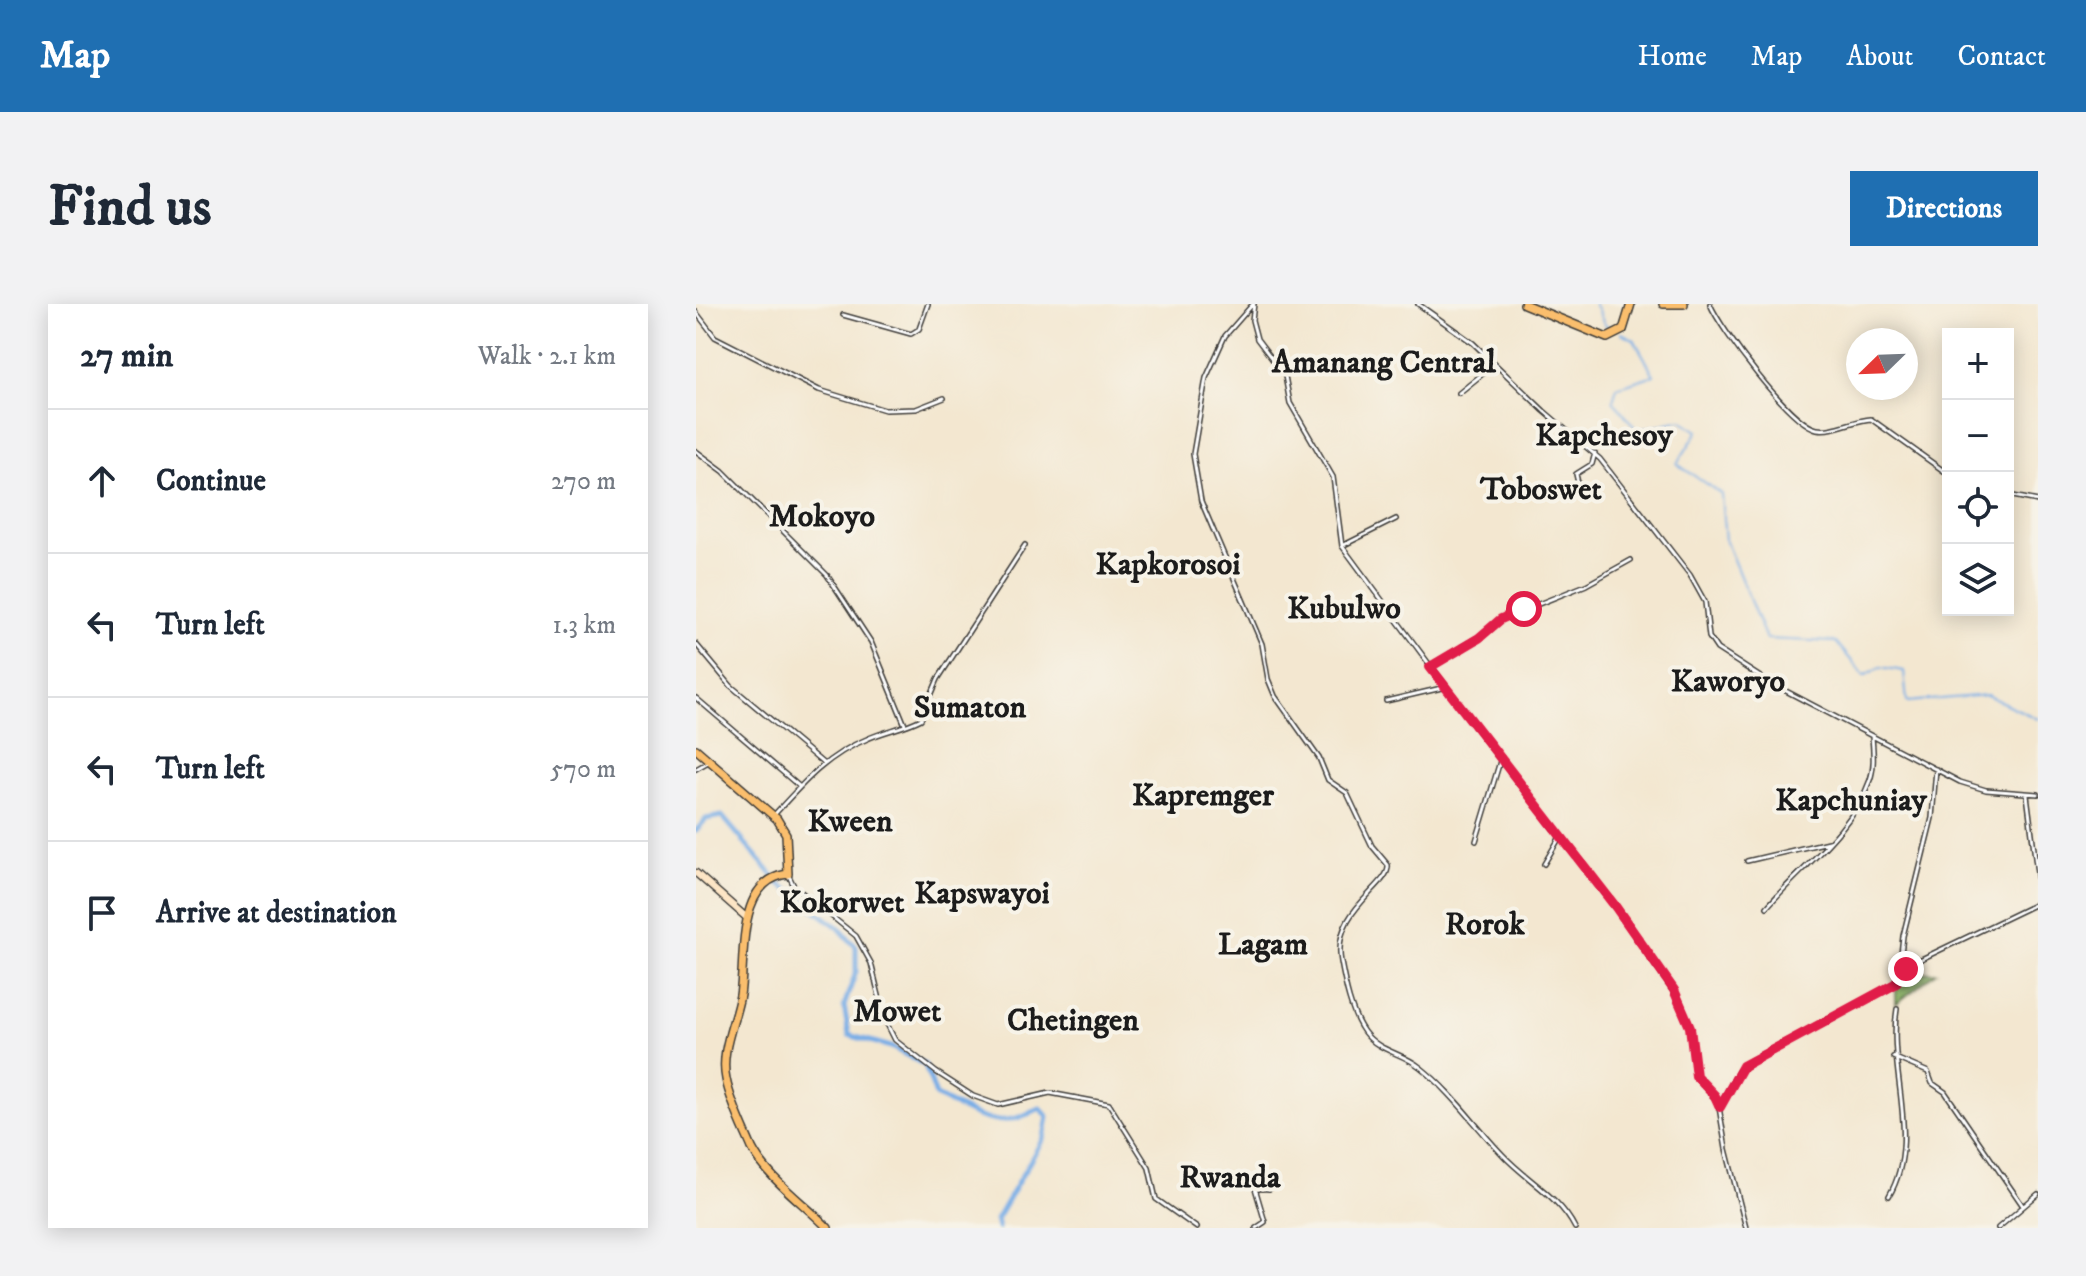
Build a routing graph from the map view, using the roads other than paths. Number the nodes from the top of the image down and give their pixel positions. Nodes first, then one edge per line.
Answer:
1 (928, 304) edge
2 (1253, 304) edge
3 (1418, 304) edge
4 (1524, 304) edge
5 (1631, 304) edge
6 (1663, 304) edge
7 (1684, 304) edge
8 (1710, 304) edge
9 (696, 312) edge
10 (843, 315) dead end
11 (1491, 360) junction
12 (1459, 393) dead end
13 (944, 398) dead end
14 (696, 451) edge
15 (1595, 453) junction
16 (1945, 472) edge
17 (1578, 483) dead end
18 (2014, 496) edge
19 (2038, 501) edge
20 (1396, 519) dead end
21 (1025, 545) dead end
22 (1342, 546) junction
23 (1631, 560) dead end
24 (696, 644) edge
25 (1430, 667) junction
26 (1446, 687) junction
27 (696, 698) edge
28 (1386, 701) dead end
29 (905, 725) junction
30 (1872, 734) junction
31 (696, 749) edge
32 (1501, 758) junction
33 (712, 760) junction
34 (825, 764) junction
35 (696, 769) edge
36 (1936, 769) junction
37 (800, 787) junction
38 (2038, 794) edge
39 (2027, 795) junction
40 (774, 815) junction
41 (1560, 837) junction
42 (1476, 841) dead end
43 (1831, 841) junction
44 (1747, 861) dead end
45 (1544, 864) dead end
46 (696, 873) edge
47 (785, 874) junction
48 (2038, 881) edge
49 (2038, 903) edge
50 (1767, 907) dead end
51 (747, 918) junction
52 (1898, 981) junction
53 (1897, 1009) dead end
54 (1895, 1058) junction
55 (1720, 1107) junction
56 (1269, 1189) dead end
57 (2038, 1194) edge
58 (1889, 1196) dead end
59 (2023, 1206) junction
60 (828, 1228) edge
61 (1197, 1228) edge
62 (1256, 1228) edge
63 (1575, 1228) edge
64 (1746, 1228) edge
65 (1998, 1228) edge

1 - 10 street
2 - 22 street
2 - 63 street
3 - 11 street
4 - 5 main road
6 - 7 main road
8 - 16 street
9 - 13 street
11 - 12 street
11 - 15 street
14 - 29 street
15 - 17 street
15 - 30 street
18 - 19 street
20 - 22 street
21 - 29 street
22 - 25 street
23 - 25 street
24 - 34 street
25 - 26 street
26 - 28 street
26 - 32 street
27 - 37 street
29 - 34 street
30 - 36 street
30 - 43 street
31 - 33 main road
32 - 41 street
32 - 42 street
33 - 35 street
33 - 40 main road
34 - 37 street
36 - 39 street
36 - 52 street
37 - 40 street
38 - 39 street
39 - 48 street
40 - 47 main road
41 - 45 street
41 - 55 street
43 - 44 street
43 - 50 street
46 - 51 main road
47 - 51 main road
47 - 61 street
49 - 52 street
51 - 60 main road
52 - 55 street
53 - 54 street
54 - 58 street
54 - 59 street
55 - 64 street
56 - 62 street
57 - 59 street
59 - 65 street

